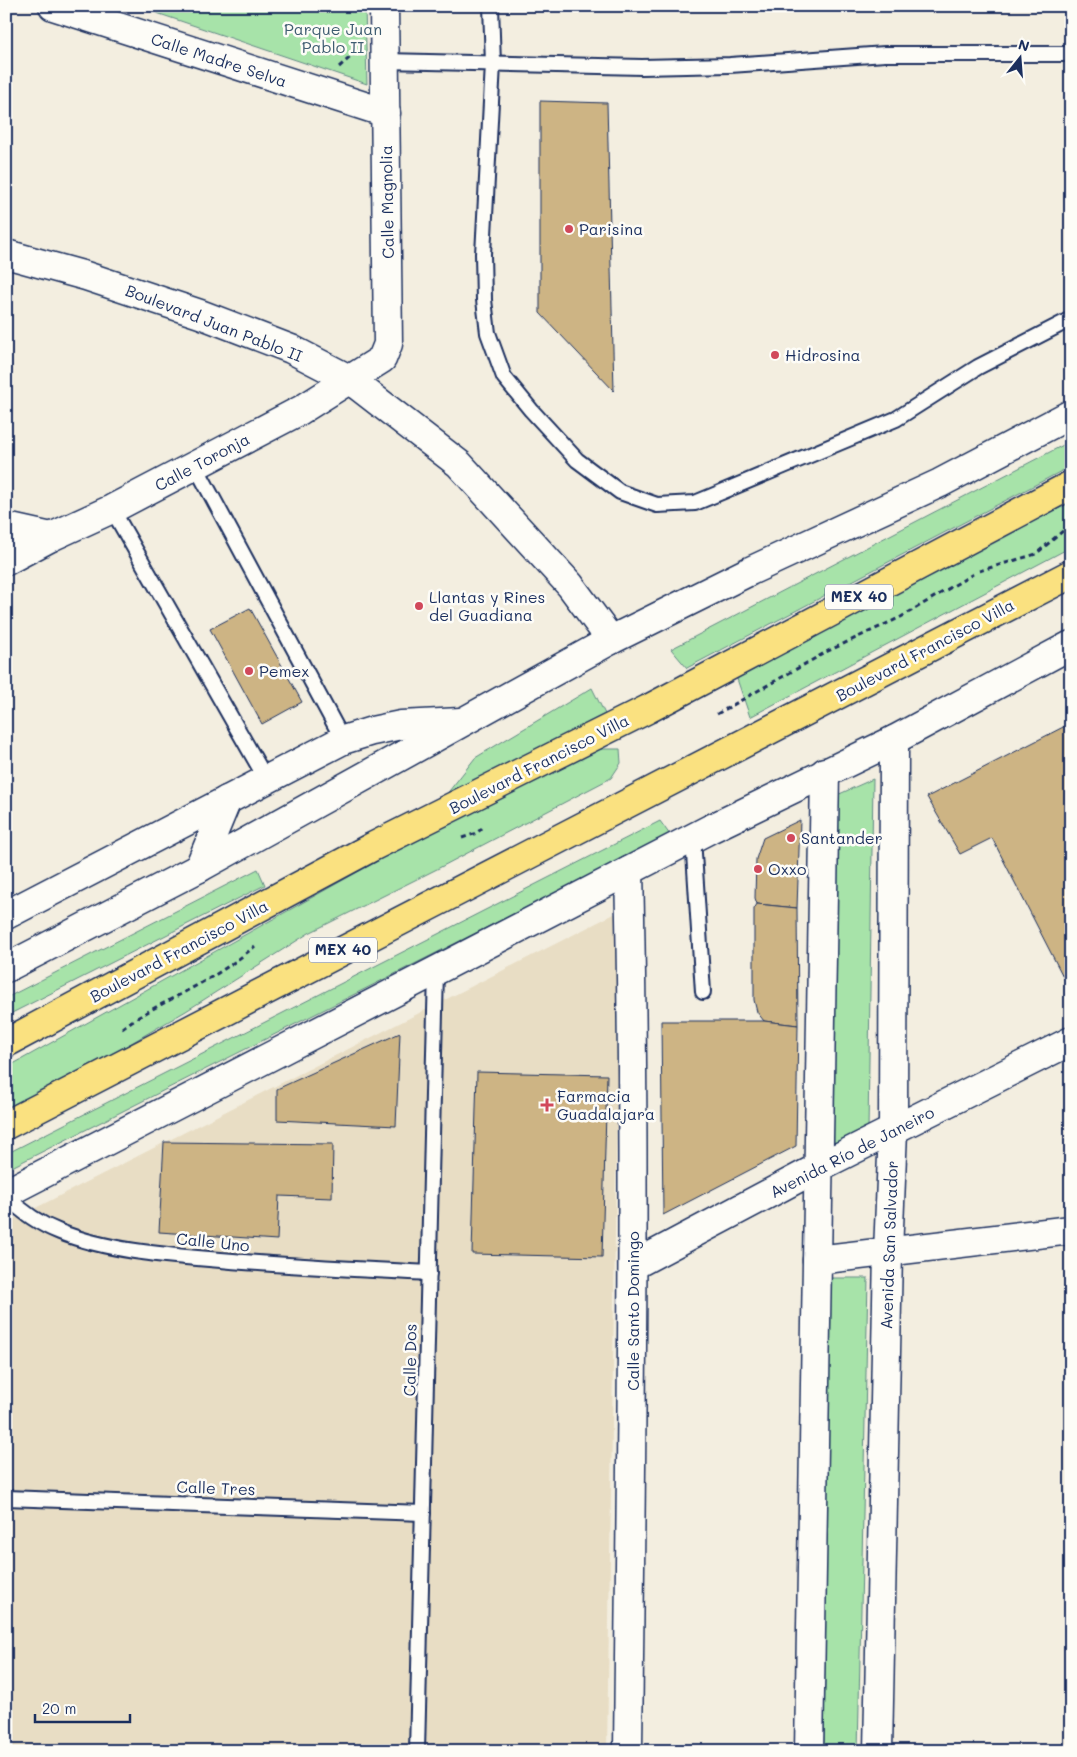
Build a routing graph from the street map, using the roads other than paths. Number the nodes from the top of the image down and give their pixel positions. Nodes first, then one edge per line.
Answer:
1 (53, 6) edge
2 (384, 6) edge
3 (491, 6) edge
4 (1071, 54) edge
5 (385, 61) junction
6 (493, 64) junction
7 (386, 113) junction
8 (6, 254) edge
9 (1071, 319) edge
10 (349, 379) junction
11 (1071, 414) edge
12 (195, 465) junction
13 (1071, 485) edge
14 (112, 508) junction
15 (6, 527) edge
16 (50, 537) junction
17 (6, 561) edge
18 (1071, 574) edge
19 (611, 640) junction
20 (1071, 645) edge
21 (461, 722) junction
22 (343, 740) junction
23 (894, 740) junction
24 (825, 772) junction
25 (266, 778) junction
26 (226, 800) junction
27 (694, 838) junction
28 (199, 868) junction
29 (629, 871) junction
30 (6, 915) edge
31 (6, 968) edge
32 (436, 971) junction
33 (703, 992) dead end
34 (1071, 1041) edge
35 (6, 1042) edge
36 (6, 1125) edge
37 (893, 1131) junction
38 (817, 1168) junction
39 (6, 1195) edge
40 (1071, 1230) edge
41 (888, 1252) junction
42 (817, 1260) junction
43 (634, 1265) junction
44 (429, 1273) junction
45 (6, 1498) edge
46 (424, 1513) junction
47 (418, 1751) edge
48 (628, 1751) edge
49 (809, 1751) edge
50 (878, 1751) edge

1 - 7 street, Calle Madre Selva
2 - 5 street, Calle Magnolia
3 - 6 lane
4 - 6 lane
5 - 6 lane
5 - 7 street, Calle Magnolia
6 - 9 lane
7 - 10 street, Calle Magnolia
8 - 10 street, Boulevard Juan Pablo II
10 - 12 street, Calle Toronja
10 - 19 street, Boulevard Juan Pablo II
11 - 19 street
12 - 14 street, Calle Toronja
12 - 22 lane
13 - 35 main road, Boulevard Francisco Villa / MEX 40
14 - 16 street, Calle Toronja
14 - 25 lane
15 - 16 street
16 - 17 street, Calle Toronja
18 - 36 main road, Boulevard Francisco Villa / MEX 40
19 - 21 street
20 - 23 street
21 - 22 street
21 - 28 street
22 - 25 street
23 - 24 street
23 - 37 street, Avenida San Salvador
24 - 27 street
24 - 38 street
25 - 26 street
26 - 28 street
26 - 30 street
27 - 29 street
27 - 33 lane
28 - 31 street
29 - 32 street
29 - 43 street, Calle Santo Domingo
32 - 39 street
32 - 44 lane, Calle Dos
34 - 37 street, Avenida Río de Janeiro
37 - 38 street, Avenida Río de Janeiro
37 - 41 street, Avenida San Salvador
38 - 42 street
38 - 43 street, Avenida Río de Janeiro
39 - 44 lane, Calle Uno
40 - 41 street
41 - 42 street
41 - 50 street, Avenida San Salvador
42 - 49 street
43 - 48 street, Calle Santo Domingo
44 - 46 lane, Calle Dos
45 - 46 lane, Calle Tres
46 - 47 lane, Calle Dos

